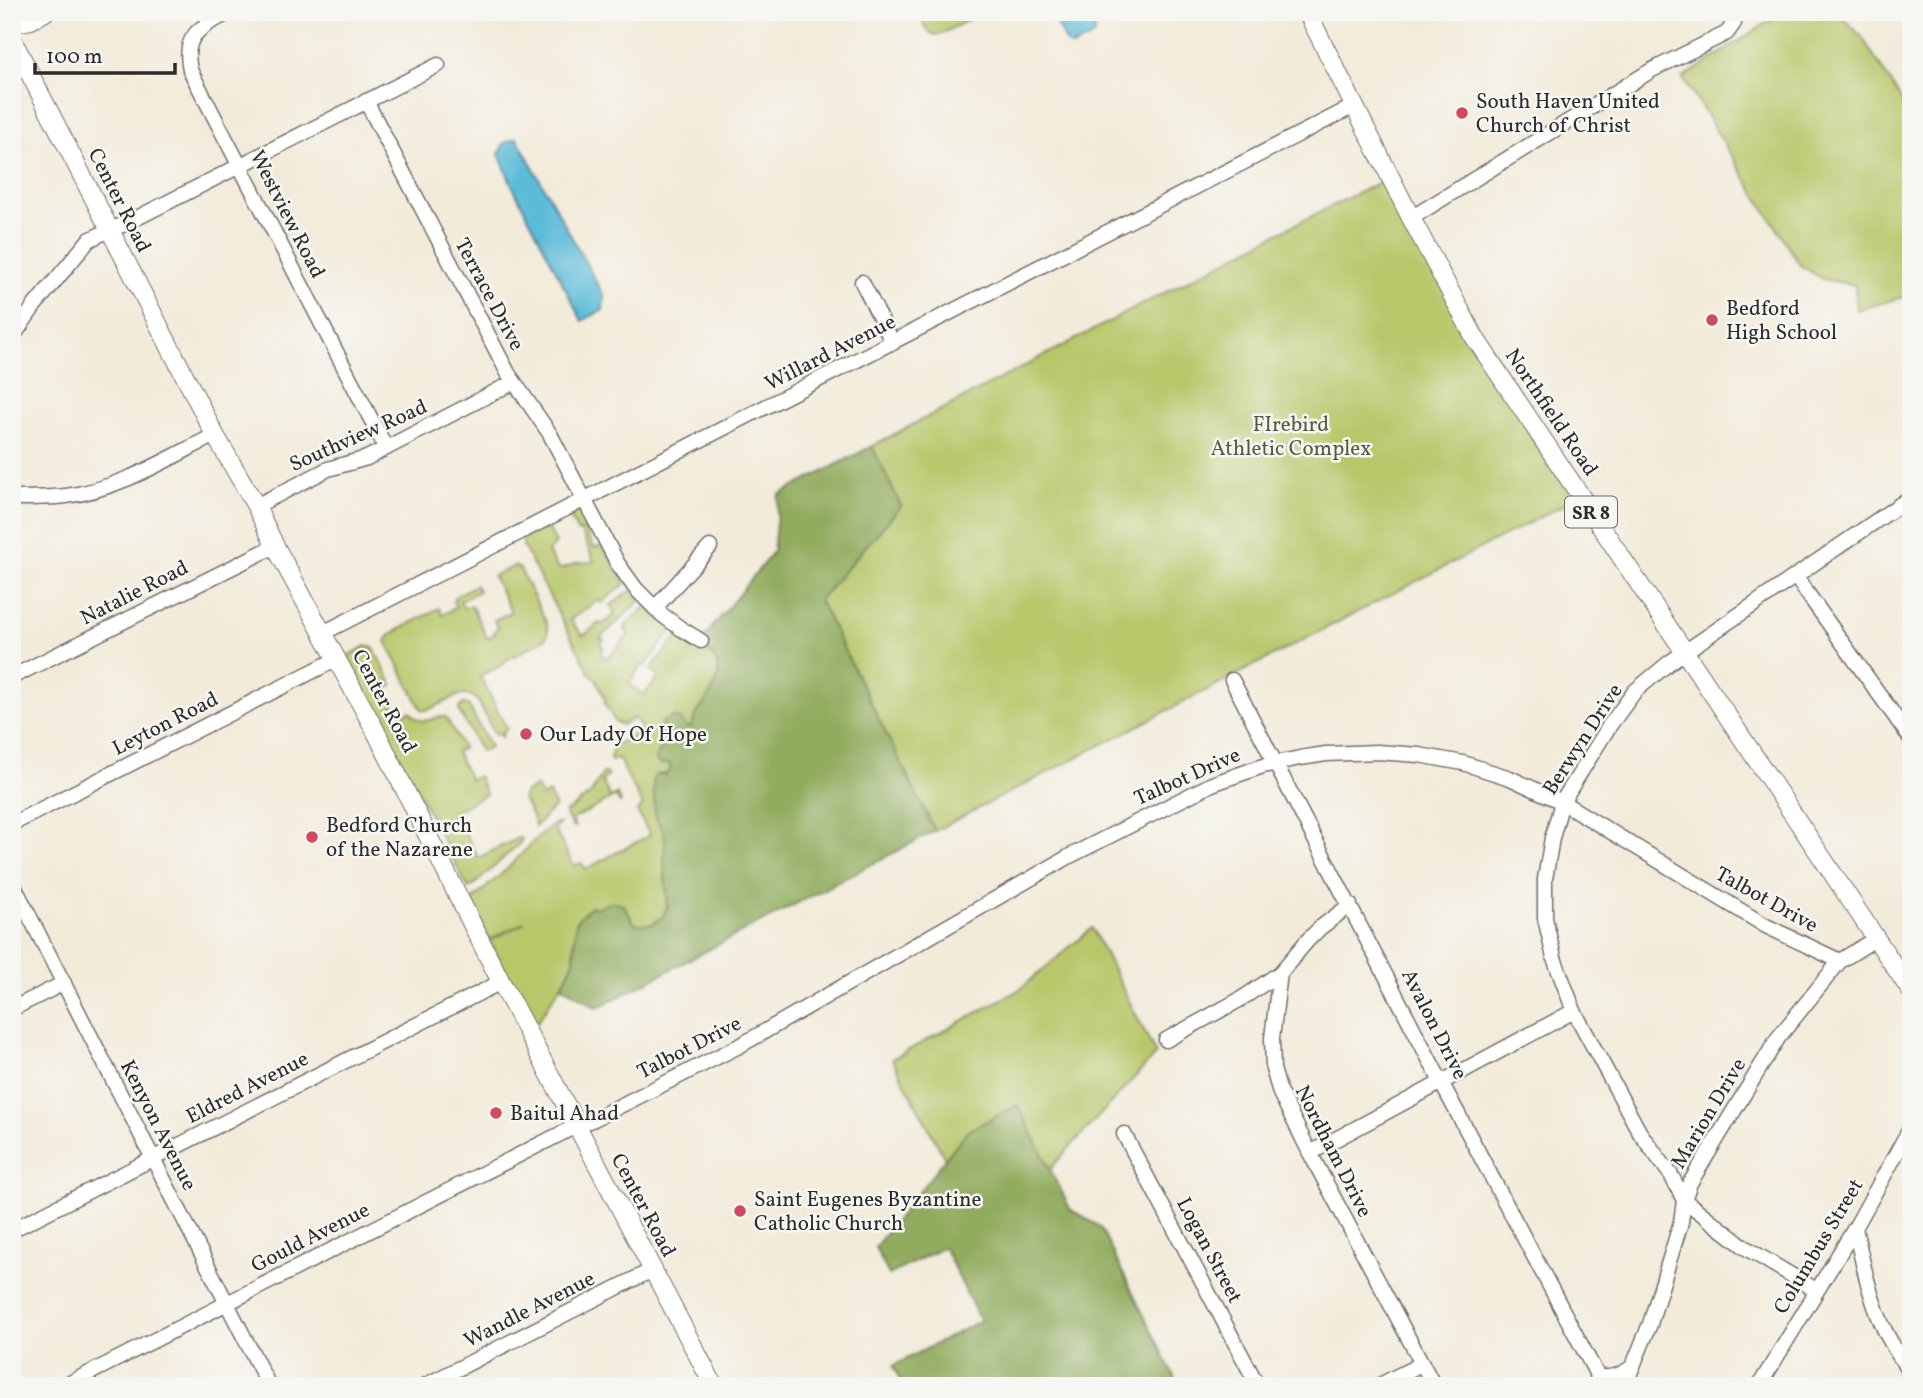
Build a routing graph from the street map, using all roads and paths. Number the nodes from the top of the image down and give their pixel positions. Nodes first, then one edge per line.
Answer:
1 (17, 12) edge
2 (44, 12) edge
3 (230, 12) edge
4 (1307, 12) edge
5 (12, 18) edge
6 (1733, 18) edge
7 (12, 24) edge
8 (12, 39) edge
9 (438, 65) dead end
10 (366, 101) junction
11 (1354, 106) junction
12 (239, 166) junction
13 (1411, 218) junction
14 (109, 230) junction
15 (862, 282) dead end
16 (12, 338) edge
17 (893, 343) junction
18 (514, 382) junction
19 (215, 435) junction
20 (386, 448) junction
21 (12, 498) edge
22 (584, 501) junction
23 (1908, 505) edge
24 (256, 506) junction
25 (275, 545) junction
26 (710, 547) dead end
27 (1796, 576) junction
28 (655, 608) junction
29 (323, 633) junction
30 (701, 641) dead end
31 (1685, 652) junction
32 (337, 659) junction
33 (12, 677) edge
34 (1232, 680) dead end
35 (1911, 739) edge
36 (1275, 763) junction
37 (1562, 802) junction
38 (12, 824) edge
39 (12, 882) edge
40 (1350, 905) junction
41 (1875, 939) junction
42 (1840, 961) junction
43 (1280, 973) junction
44 (501, 982) junction
45 (64, 983) junction
46 (1911, 991) edge
47 (1251, 993) junction
48 (12, 1009) edge
49 (1275, 1011) junction
50 (1574, 1011) junction
51 (1166, 1040) dead end
52 (1441, 1082) junction
53 (576, 1126) junction
54 (1911, 1127) edge
55 (1124, 1133) dead end
56 (1310, 1153) junction
57 (152, 1159) junction
58 (1684, 1200) junction
59 (1855, 1228) junction
60 (12, 1230) edge
61 (652, 1270) junction
62 (1816, 1290) junction
63 (226, 1303) junction
64 (1421, 1364) junction
65 (1633, 1366) junction
66 (1911, 1375) edge
67 (1601, 1382) edge
68 (64, 1386) edge
69 (269, 1386) edge
70 (424, 1386) edge
71 (714, 1386) edge
72 (1258, 1386) edge
73 (1378, 1386) edge
74 (1434, 1386) edge
75 (1628, 1386) edge
76 (1759, 1386) edge

1 - 5 main road
2 - 7 main road
3 - 12 street, Westview Road
4 - 11 main road, Northfield Road / SR 8
6 - 13 street
8 - 14 main road, Center Road
9 - 10 street
10 - 12 street
10 - 18 street, Terrace Drive
11 - 13 main road, Northfield Road / SR 8
11 - 17 street, Willard Avenue
12 - 14 street
12 - 20 street, Westview Road
13 - 31 main road, Northfield Road / SR 8
14 - 16 street
14 - 19 main road, Center Road
15 - 17 street
17 - 22 street, Willard Avenue
18 - 20 street, Southview Road
18 - 22 street, Terrace Drive
19 - 21 street
19 - 24 main road, Center Road
20 - 24 street, Southview Road
22 - 28 street, Terrace Drive
22 - 29 street, Willard Avenue
23 - 27 street, Berwyn Drive
24 - 25 main road, Center Road
25 - 29 main road, Center Road
25 - 33 street, Natalie Road
26 - 28 street
27 - 31 street, Berwyn Drive
27 - 35 street
28 - 30 street, Terrace Drive
29 - 32 main road, Center Road
31 - 37 street, Berwyn Drive
31 - 41 main road, Northfield Road / SR 8
32 - 38 street, Leyton Road
32 - 44 main road, Center Road
34 - 36 street, Avalon Drive
36 - 37 street, Talbot Drive
36 - 40 street, Avalon Drive
36 - 53 street, Talbot Drive
37 - 42 street, Talbot Drive
37 - 50 street, Berwyn Drive
39 - 45 street, Kenyon Avenue
40 - 43 street
40 - 52 street, Avalon Drive
41 - 42 street, Marion Drive
41 - 46 main road, Northfield Road / SR 8
42 - 58 street, Marion Drive
43 - 47 street
43 - 49 street, Nordham Drive
44 - 53 main road, Center Road
44 - 57 street, Eldred Avenue
45 - 48 street
45 - 57 street, Kenyon Avenue
47 - 49 street
47 - 51 street
49 - 56 street, Nordham Drive
50 - 52 street
50 - 58 street, Berwyn Drive
52 - 56 street
52 - 67 street, Avalon Drive
53 - 61 main road, Center Road
53 - 63 street, Gould Avenue
54 - 59 street, Columbus Street
55 - 72 street, Logan Street
56 - 64 street, Nordham Drive
57 - 60 street, Eldred Avenue
57 - 63 street, Kenyon Avenue
58 - 62 street, Berwyn Drive
58 - 65 street, Marion Drive
59 - 62 street, Columbus Street
59 - 66 street
61 - 70 street, Wandle Avenue
61 - 71 main road, Center Road
62 - 76 street, Columbus Street
63 - 68 street, Gould Avenue
63 - 69 street, Kenyon Avenue
64 - 73 street
64 - 74 street, Nordham Drive
65 - 67 street
65 - 75 street, Marion Drive

